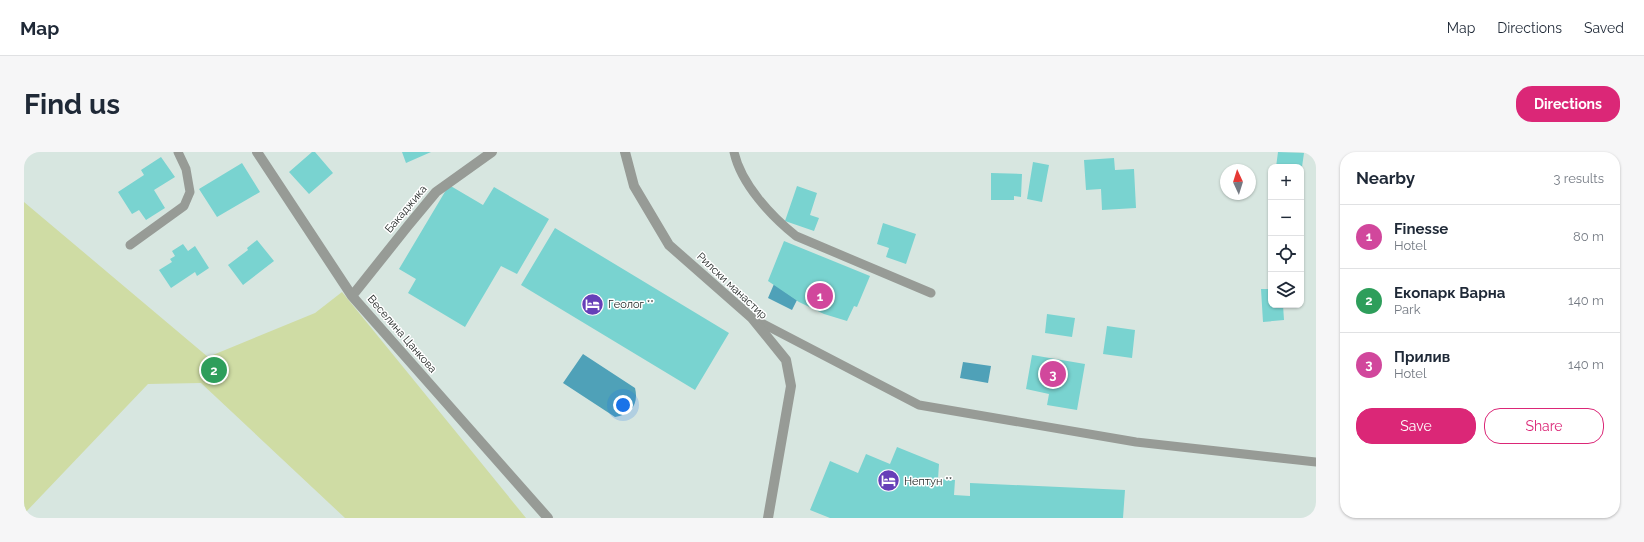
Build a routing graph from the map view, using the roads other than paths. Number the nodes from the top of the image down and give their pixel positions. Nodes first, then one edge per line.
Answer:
1 (178, 152) edge
2 (257, 152) edge
3 (492, 152) edge
4 (625, 152) edge
5 (734, 152) edge
6 (130, 245) dead end
7 (931, 294) dead end
8 (352, 296) junction
9 (752, 318) junction
10 (1316, 462) edge
11 (548, 518) edge
12 (768, 518) edge

1 - 6 lane
2 - 8 street, Веселина Цанкова
3 - 8 street, Бакаджика
4 - 9 street, Рилски манастир
5 - 7 lane
8 - 11 street, Веселина Цанкова
9 - 10 lane
9 - 12 street, Рилски манастир

